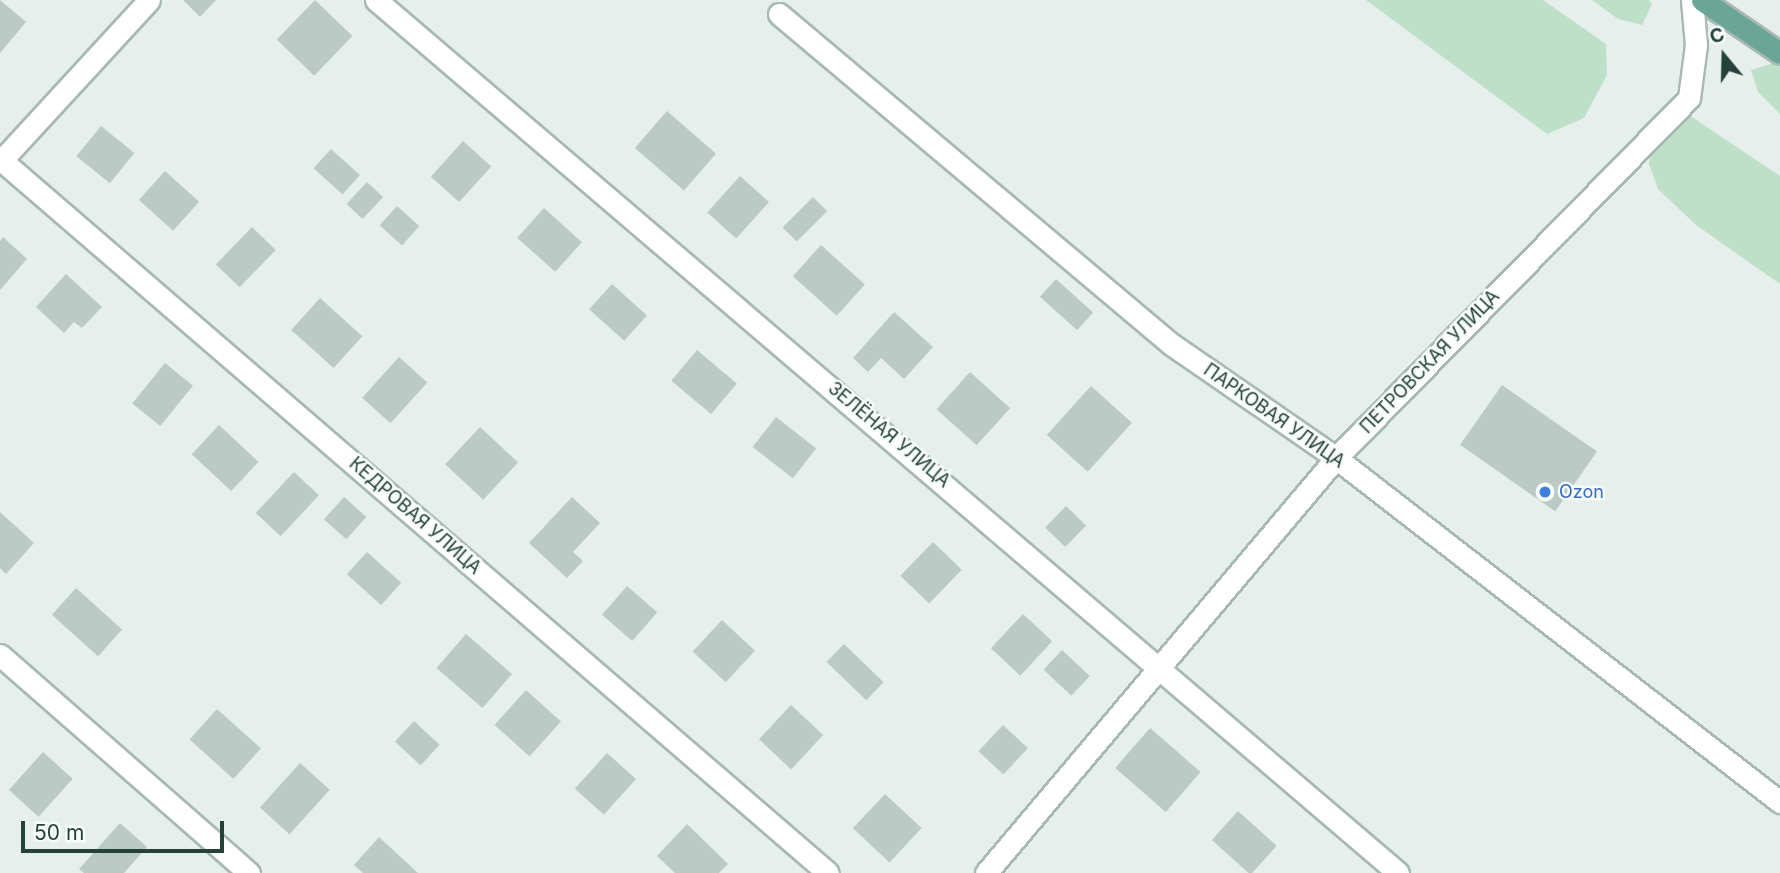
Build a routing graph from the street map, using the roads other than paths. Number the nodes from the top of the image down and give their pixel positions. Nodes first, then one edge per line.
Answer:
1 (149, 0) edge
2 (376, 0) edge
3 (1692, 0) edge
4 (1702, 0) edge
5 (779, 14) dead end
6 (1780, 53) edge
7 (1, 160) edge
8 (1336, 458) junction
9 (0, 655) edge
10 (1162, 667) junction
11 (1780, 803) edge
12 (249, 873) edge
13 (828, 873) edge
14 (986, 873) edge
15 (1398, 873) edge

1 - 7 street
2 - 10 street, ЗЕЛЁНАЯ УЛИЦА
3 - 8 street, ПЕТРОВСКАЯ УЛИЦА
4 - 6 main road
5 - 8 street, ПАРКОВАЯ УЛИЦА
7 - 13 street, КЕДРОВАЯ УЛИЦА
8 - 10 street, ПЕТРОВСКАЯ УЛИЦА
8 - 11 street, ПАРКОВАЯ УЛИЦА
9 - 12 street
10 - 14 street, ПЕТРОВСКАЯ УЛИЦА
10 - 15 street, ЗЕЛЁНАЯ УЛИЦА

